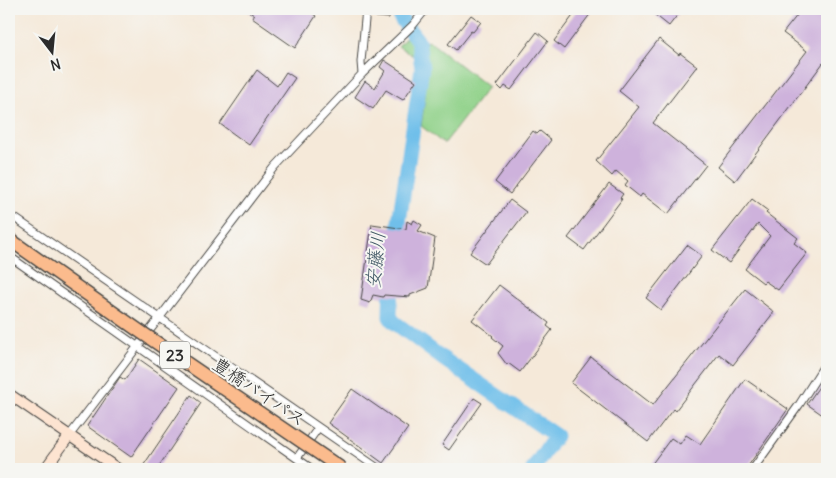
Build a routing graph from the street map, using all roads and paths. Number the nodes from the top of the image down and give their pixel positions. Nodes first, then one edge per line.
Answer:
1 (366, 9) edge
2 (426, 9) edge
3 (362, 74) junction
4 (9, 214) edge
5 (9, 239) edge
6 (9, 246) edge
7 (9, 256) edge
8 (159, 318) junction
9 (138, 347) junction
10 (827, 361) edge
11 (9, 394) edge
12 (318, 428) junction
13 (69, 436) junction
14 (297, 458) junction
15 (45, 469) edge
16 (118, 469) edge
17 (312, 469) edge
18 (330, 469) edge
19 (342, 469) edge
20 (379, 469) edge
21 (753, 469) edge

1 - 3 street
2 - 3 street
3 - 8 street
4 - 8 street
5 - 19 highway, 豊橋バイパス / 23, bridge
6 - 18 highway, 豊橋バイパス / 23
7 - 9 street
8 - 9 street
8 - 12 street
9 - 13 street
9 - 14 street
10 - 21 street
11 - 13 main road
12 - 14 street
12 - 20 street
13 - 15 main road
13 - 16 main road
14 - 17 street

